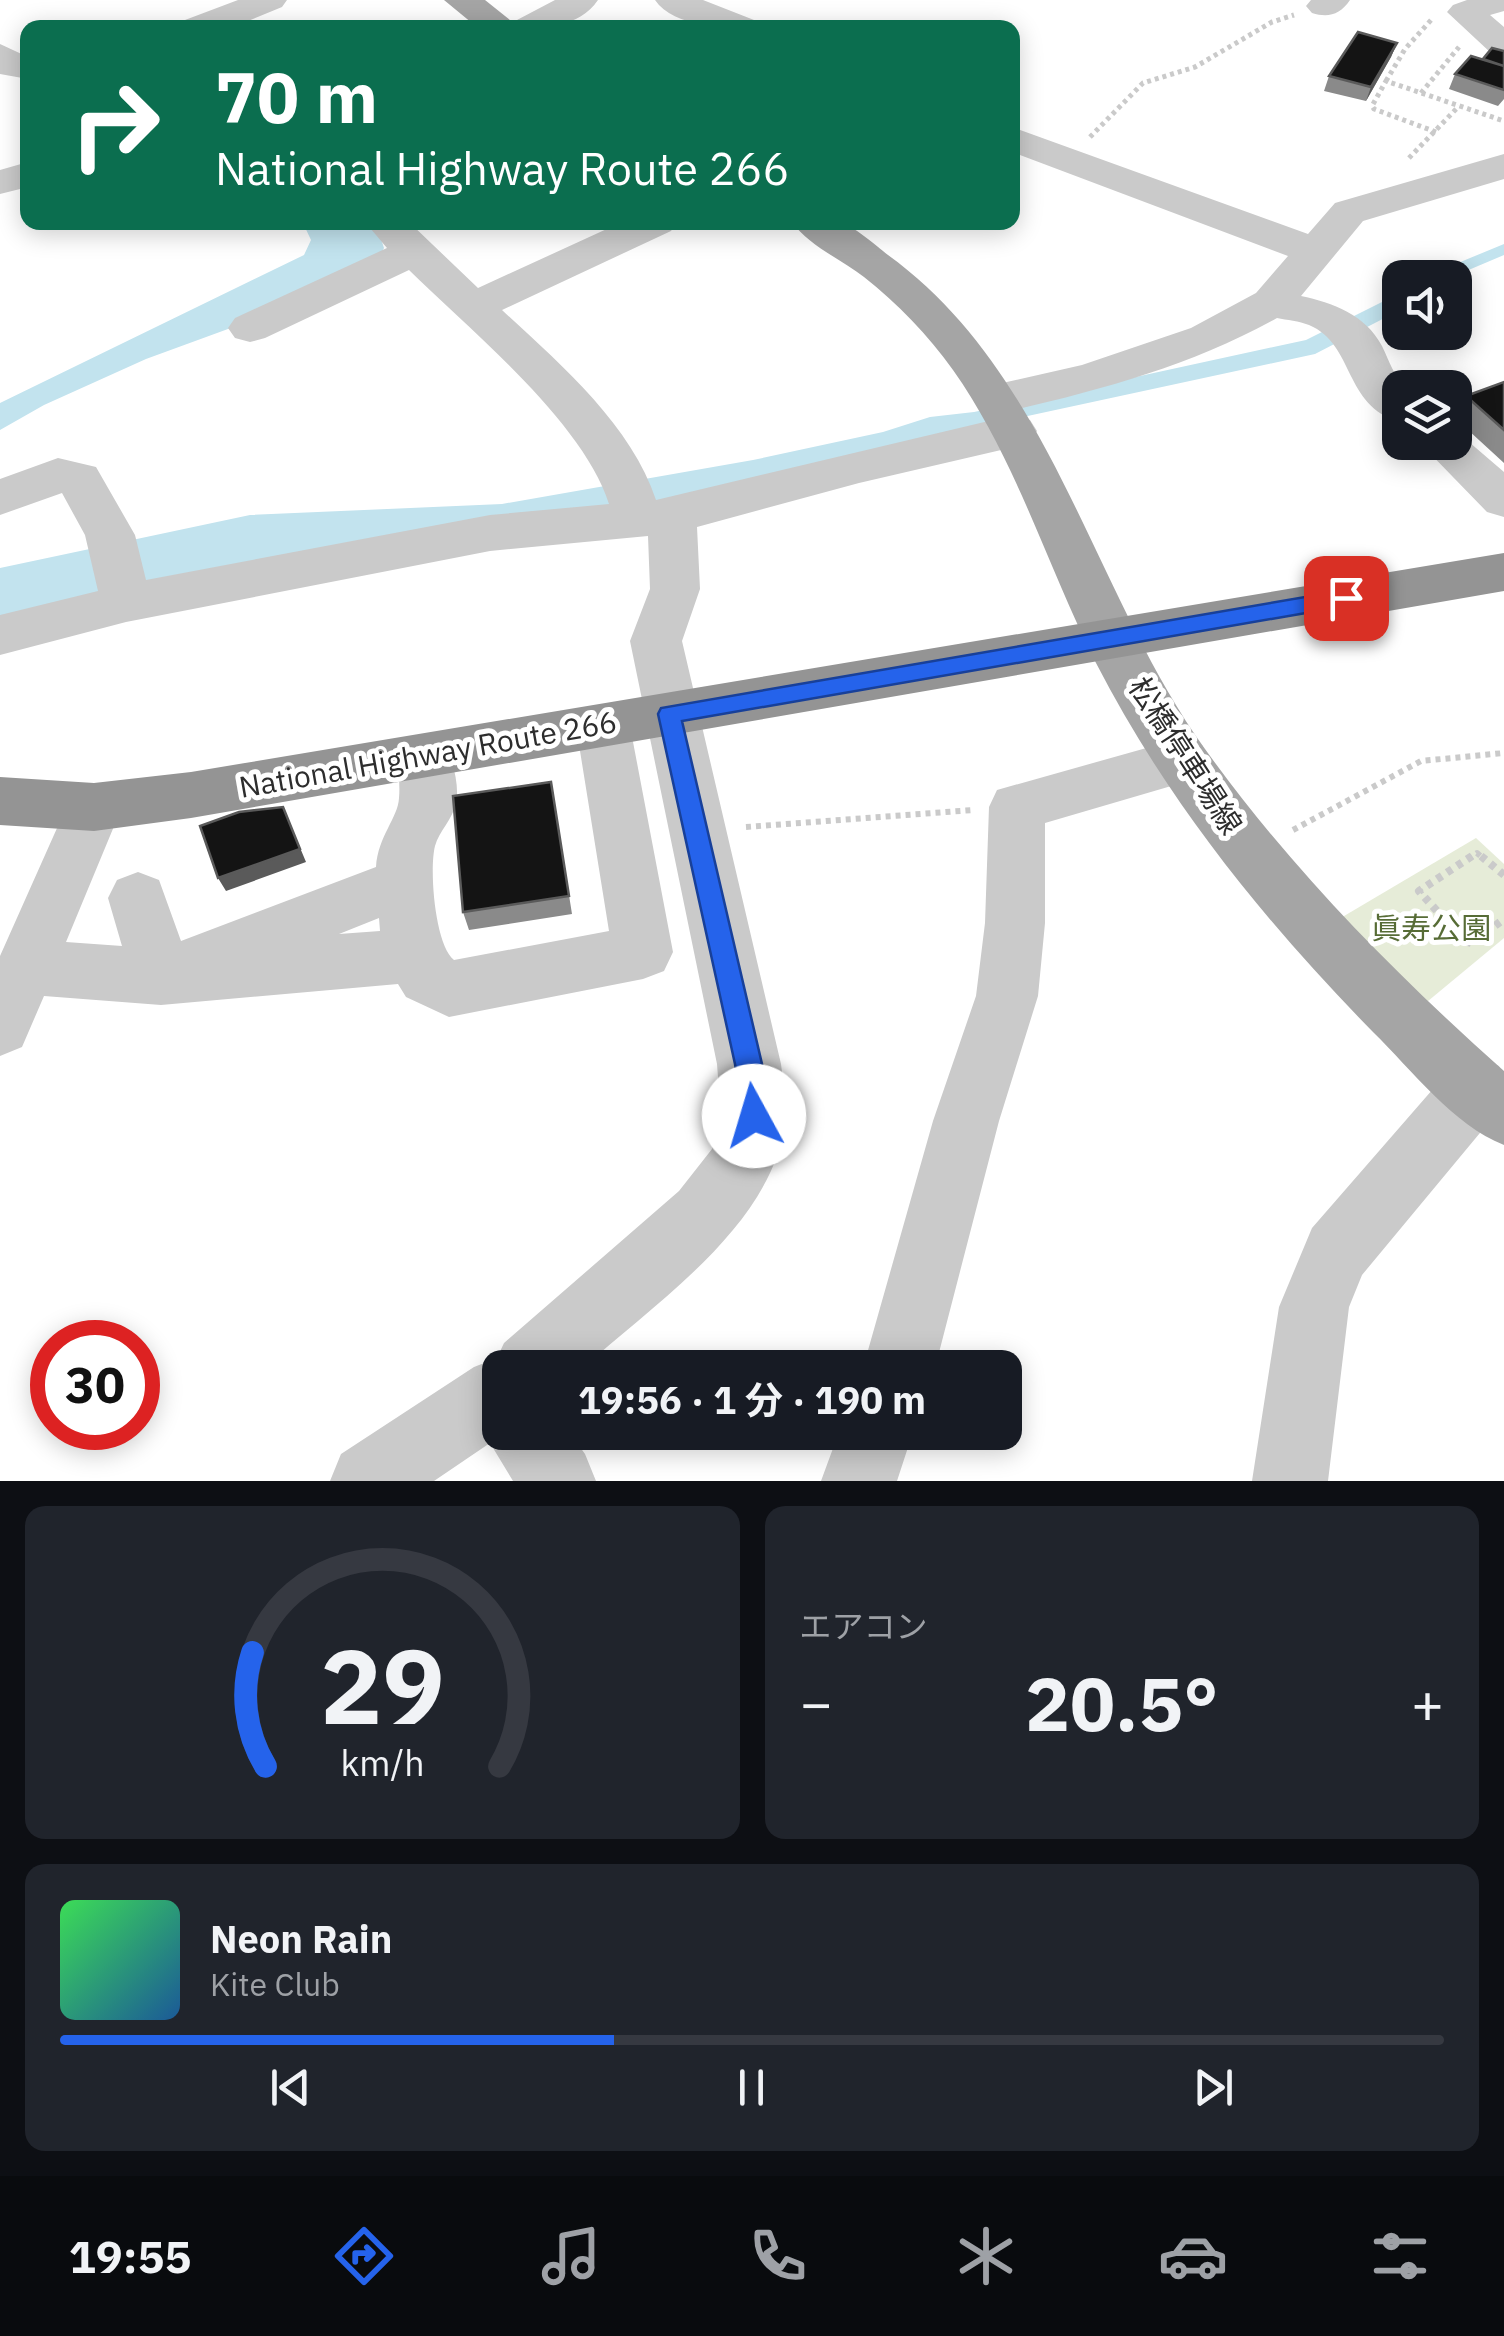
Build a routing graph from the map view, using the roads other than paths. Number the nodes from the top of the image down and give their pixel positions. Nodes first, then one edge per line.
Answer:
1 (270, 0) edge
2 (461, 0) edge
3 (581, 0) edge
4 (672, 0) edge
5 (1494, 1) edge
6 (219, 20) edge
7 (491, 20) edge
8 (545, 20) edge
9 (721, 20) edge
10 (1504, 45) edge
11 (1020, 141) edge
12 (1504, 166) edge
13 (640, 230) edge
14 (824, 230) edge
15 (399, 238) edge
16 (1314, 251) junction
17 (1271, 303) junction
18 (472, 308) junction
19 (250, 328) dead end
20 (1382, 390) edge
21 (1005, 414) junction
22 (1461, 460) edge
23 (0, 498) edge
24 (1504, 500) edge
25 (642, 504) junction
26 (1504, 572) edge
27 (126, 599) junction
28 (0, 635) edge
29 (1110, 637) junction
30 (669, 714) junction
31 (603, 726) junction
32 (424, 758) junction
33 (1182, 761) junction
34 (0, 801) edge
35 (94, 807) junction
36 (404, 882) junction
37 (138, 898) dead end
38 (413, 955) junction
39 (26, 967) junction
40 (162, 978) junction
41 (0, 1027) edge
42 (1490, 1101) edge
43 (561, 1350) edge
44 (903, 1350) edge
45 (482, 1414) edge
46 (540, 1450) edge
47 (870, 1450) edge
48 (368, 1481) edge
49 (558, 1481) edge
50 (859, 1481) edge
51 (1290, 1481) edge

1 - 6 street
2 - 7 main road
3 - 8 street
4 - 9 street
5 - 10 street
11 - 16 street
12 - 16 street
13 - 18 street
14 - 21 main road, 松橋停車場線
15 - 18 street
15 - 19 street
16 - 17 street
17 - 20 street
17 - 21 street
18 - 25 street
21 - 25 street
21 - 29 main road, 松橋停車場線
22 - 24 street
23 - 27 street
25 - 27 street
25 - 30 street
26 - 29 highway, National Highway Route 266
27 - 28 street
29 - 30 highway, National Highway Route 266
29 - 33 main road, 松橋停車場線
30 - 31 highway, National Highway Route 266
30 - 43 street
31 - 32 highway, National Highway Route 266
31 - 38 street
32 - 35 highway, National Highway Route 266
32 - 36 street
33 - 42 main road, 松橋停車場線
33 - 44 street
34 - 35 highway, National Highway Route 266
35 - 39 street
36 - 38 street
36 - 40 street
37 - 40 street
38 - 40 street
39 - 40 street
39 - 41 street
42 - 51 street
45 - 48 street
46 - 49 street
47 - 50 street

